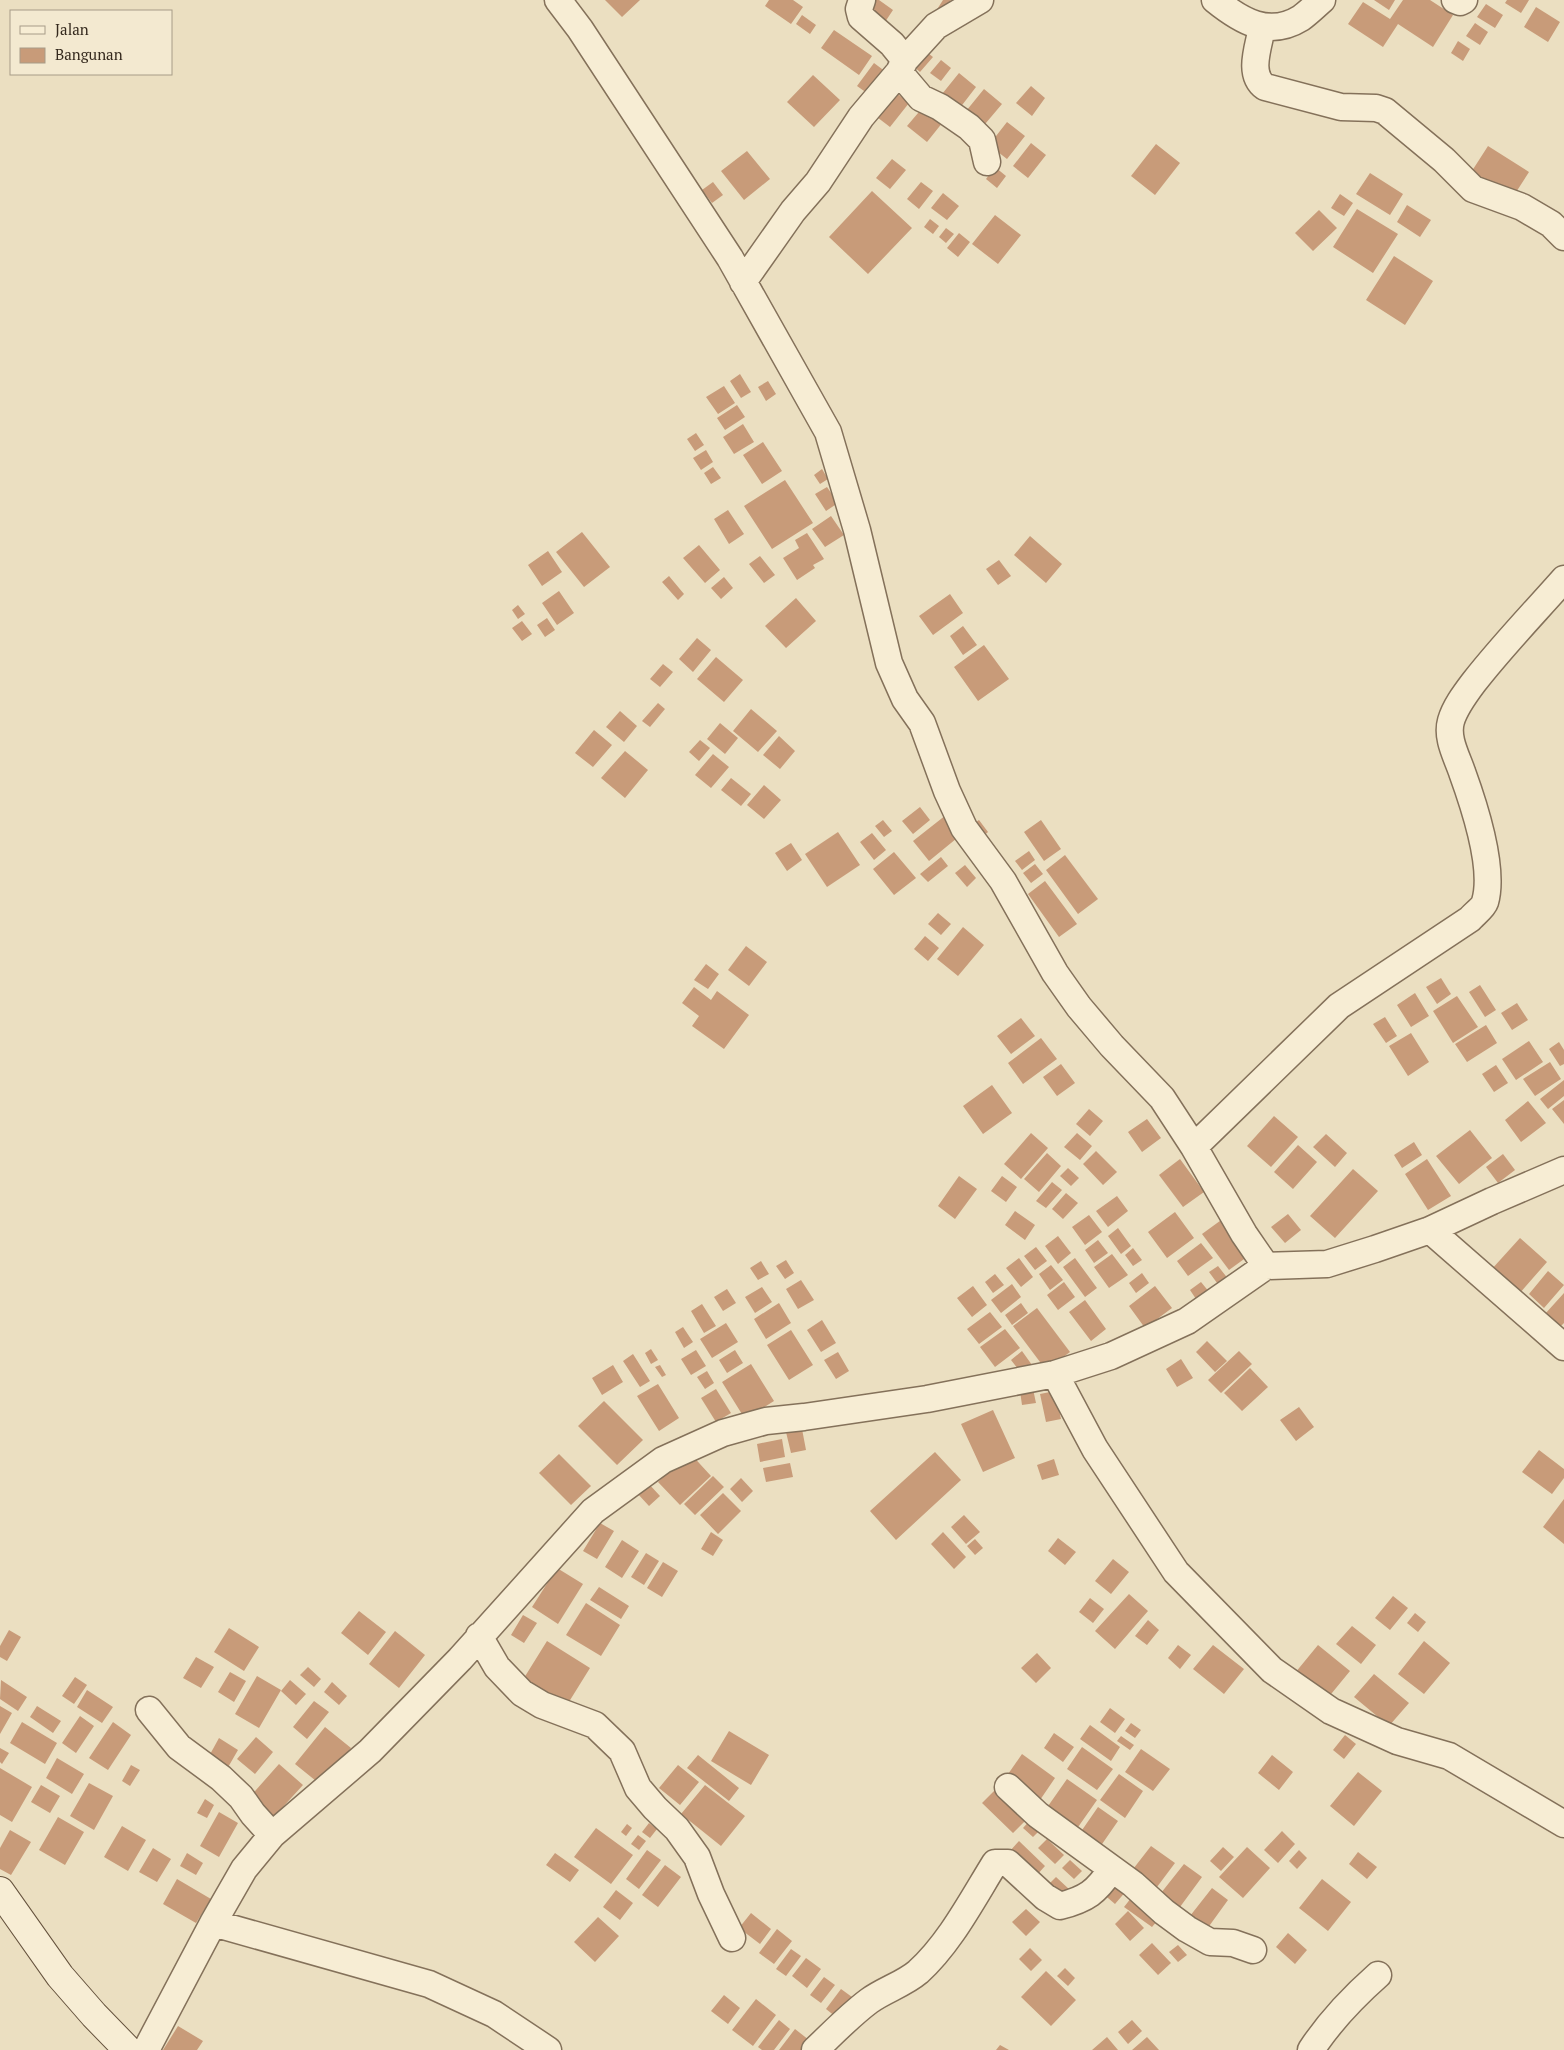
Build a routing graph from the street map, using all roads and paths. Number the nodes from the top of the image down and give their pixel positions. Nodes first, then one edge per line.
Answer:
1 (558, 0) edge
2 (862, 0) edge
3 (980, 0) edge
4 (1215, 0) edge
5 (1322, 0) edge
6 (1455, 0) edge
7 (1464, 0) edge
8 (1262, 27) junction
9 (902, 66) junction
10 (987, 162) dead end
11 (1564, 237) edge
12 (743, 282) junction
13 (1564, 579) edge
14 (1194, 1147) junction
15 (1562, 1175) edge
16 (1430, 1230) junction
17 (1266, 1266) junction
18 (1564, 1347) edge
19 (1055, 1374) junction
20 (479, 1636) junction
21 (149, 1710) dead end
22 (1008, 1787) dead end
23 (1564, 1824) edge
24 (272, 1835) junction
25 (1111, 1870) junction
26 (0, 1891) edge
27 (212, 1923) junction
28 (732, 1938) dead end
29 (1253, 1950) dead end
30 (1378, 1975) dead end
31 (128, 2050) edge
32 (146, 2050) edge
33 (548, 2050) edge
34 (815, 2050) edge
35 (1311, 2050) edge

1 - 12 street
2 - 9 street
3 - 9 street
4 - 8 street
5 - 8 street
6 - 7 street
8 - 11 street
9 - 10 street
9 - 12 street
12 - 14 street
13 - 14 street
14 - 17 street
15 - 16 street
16 - 17 street
16 - 18 street
17 - 19 street
19 - 20 street
19 - 23 street
20 - 24 street
20 - 28 street
21 - 24 street
22 - 25 street
24 - 27 street
25 - 29 street
25 - 34 street
26 - 31 main road
27 - 32 street
27 - 33 street
30 - 35 street

